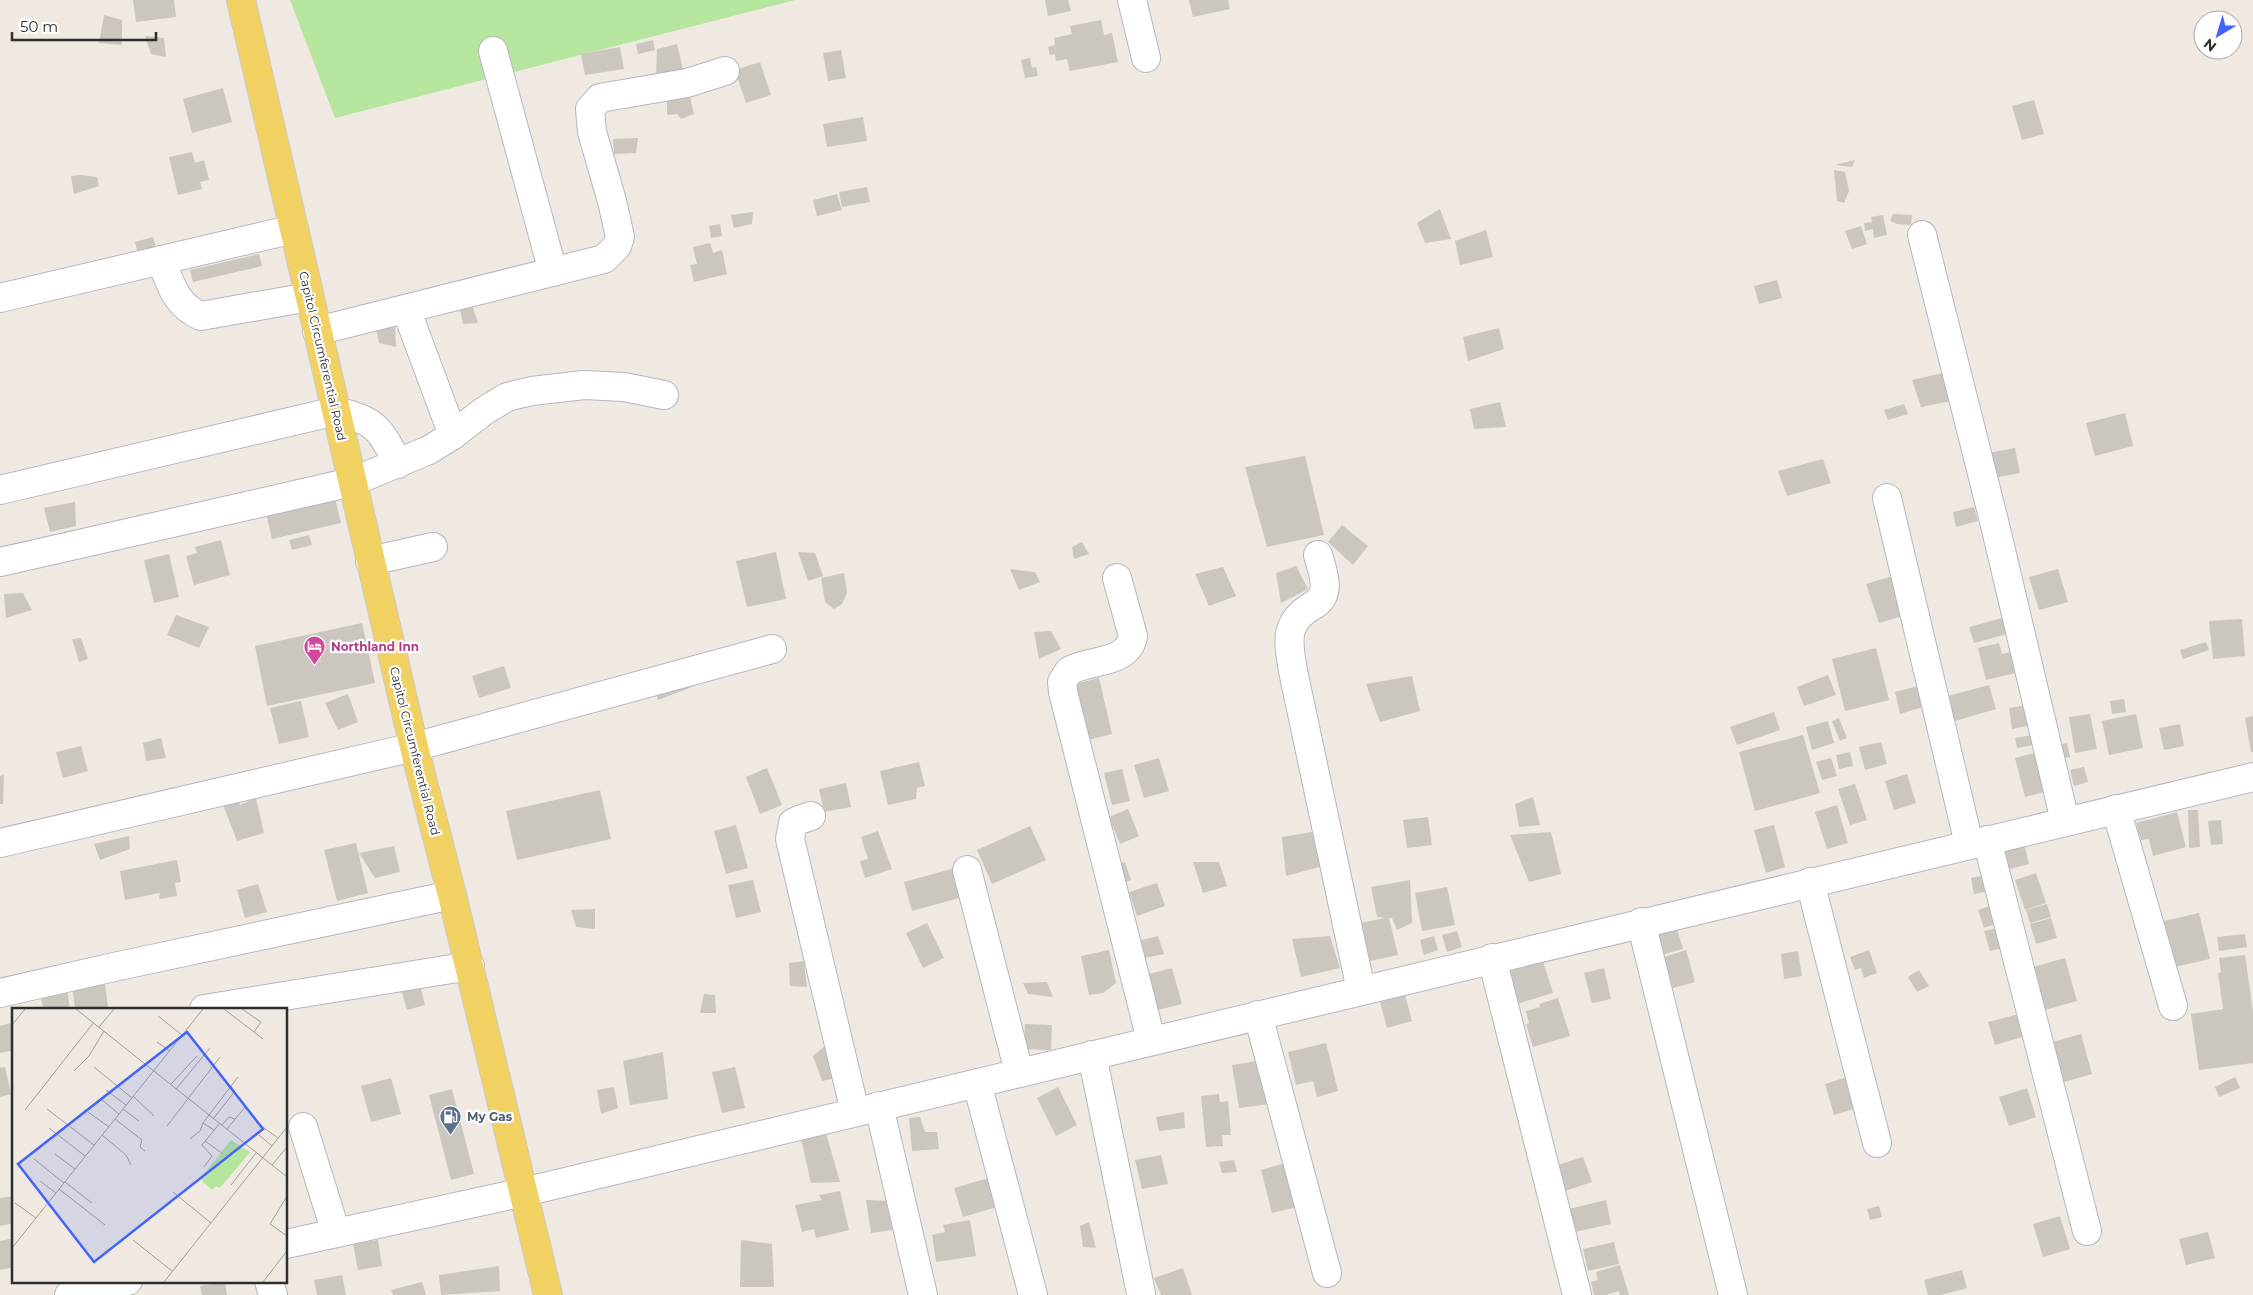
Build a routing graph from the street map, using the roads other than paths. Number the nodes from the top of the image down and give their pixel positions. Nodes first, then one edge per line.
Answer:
1 (242, 0) edge
2 (1132, 0) edge
3 (493, 50) dead end
4 (1146, 58) dead end
5 (726, 71) dead end
6 (294, 229) junction
7 (1922, 234) dead end
8 (161, 260) junction
9 (553, 272) junction
10 (309, 297) junction
11 (0, 298) edge
12 (406, 309) junction
13 (317, 331) junction
14 (664, 395) dead end
15 (336, 411) junction
16 (453, 435) junction
17 (398, 464) junction
18 (352, 482) junction
19 (0, 490) edge
20 (1887, 498) dead end
21 (433, 547) dead end
22 (1318, 555) dead end
23 (370, 561) junction
24 (0, 562) edge
25 (1116, 578) dead end
26 (772, 649) dead end
27 (414, 747) junction
28 (2253, 777) edge
29 (2116, 809) junction
30 (811, 816) dead end
31 (2065, 821) junction
32 (1978, 842) junction
33 (0, 843) edge
34 (966, 870) dead end
35 (1810, 882) junction
36 (452, 895) junction
37 (1641, 922) junction
38 (1492, 958) junction
39 (470, 966) junction
40 (1362, 990) junction
41 (0, 993) edge
42 (2173, 1006) dead end
43 (210, 1008) edge
44 (1258, 1015) junction
45 (1151, 1040) junction
46 (1092, 1055) junction
47 (1019, 1072) junction
48 (977, 1082) junction
49 (867, 1109) junction
50 (303, 1127) dead end
51 (1877, 1143) dead end
52 (524, 1192) junction
53 (2087, 1231) dead end
54 (336, 1233) junction
55 (288, 1244) edge
56 (1327, 1273) dead end
57 (124, 1282) edge
58 (269, 1282) edge
59 (1142, 1293) dead end
60 (69, 1295) edge
61 (273, 1295) edge
62 (548, 1295) edge
63 (923, 1295) edge
64 (1033, 1295) edge
65 (1577, 1295) edge
66 (1733, 1295) edge

1 - 6 main road, Capitol Circumferential Road
2 - 4 street
3 - 9 street
5 - 9 street
6 - 8 street
6 - 10 main road, Capitol Circumferential Road
7 - 31 street
8 - 10 street
8 - 11 street
9 - 12 street
10 - 13 main road, Capitol Circumferential Road
12 - 13 street
12 - 16 street
13 - 15 main road, Capitol Circumferential Road
14 - 16 street
15 - 17 street
15 - 18 main road, Capitol Circumferential Road
15 - 19 street
16 - 17 street
17 - 18 street
18 - 23 main road, Capitol Circumferential Road
18 - 24 street
20 - 32 street
21 - 23 street
22 - 40 street
23 - 27 main road, Capitol Circumferential Road
25 - 45 street
26 - 27 street
27 - 33 street
27 - 36 main road, Capitol Circumferential Road
28 - 29 street
29 - 31 street
29 - 42 street
30 - 49 street
31 - 32 street
32 - 35 street
32 - 53 street
34 - 47 street
35 - 37 street
35 - 51 street
36 - 39 main road, Capitol Circumferential Road
36 - 41 street
37 - 38 street
37 - 66 street
38 - 40 street
38 - 65 street
39 - 43 street
39 - 52 main road, Capitol Circumferential Road
40 - 44 street
44 - 45 street
44 - 56 street
45 - 46 street
46 - 47 street
46 - 59 street
47 - 48 street
48 - 49 street
48 - 64 street
49 - 52 street
49 - 63 street
50 - 54 street
52 - 54 street
52 - 62 main road, Capitol Circumferential Road
54 - 55 street
57 - 60 street
58 - 61 street

